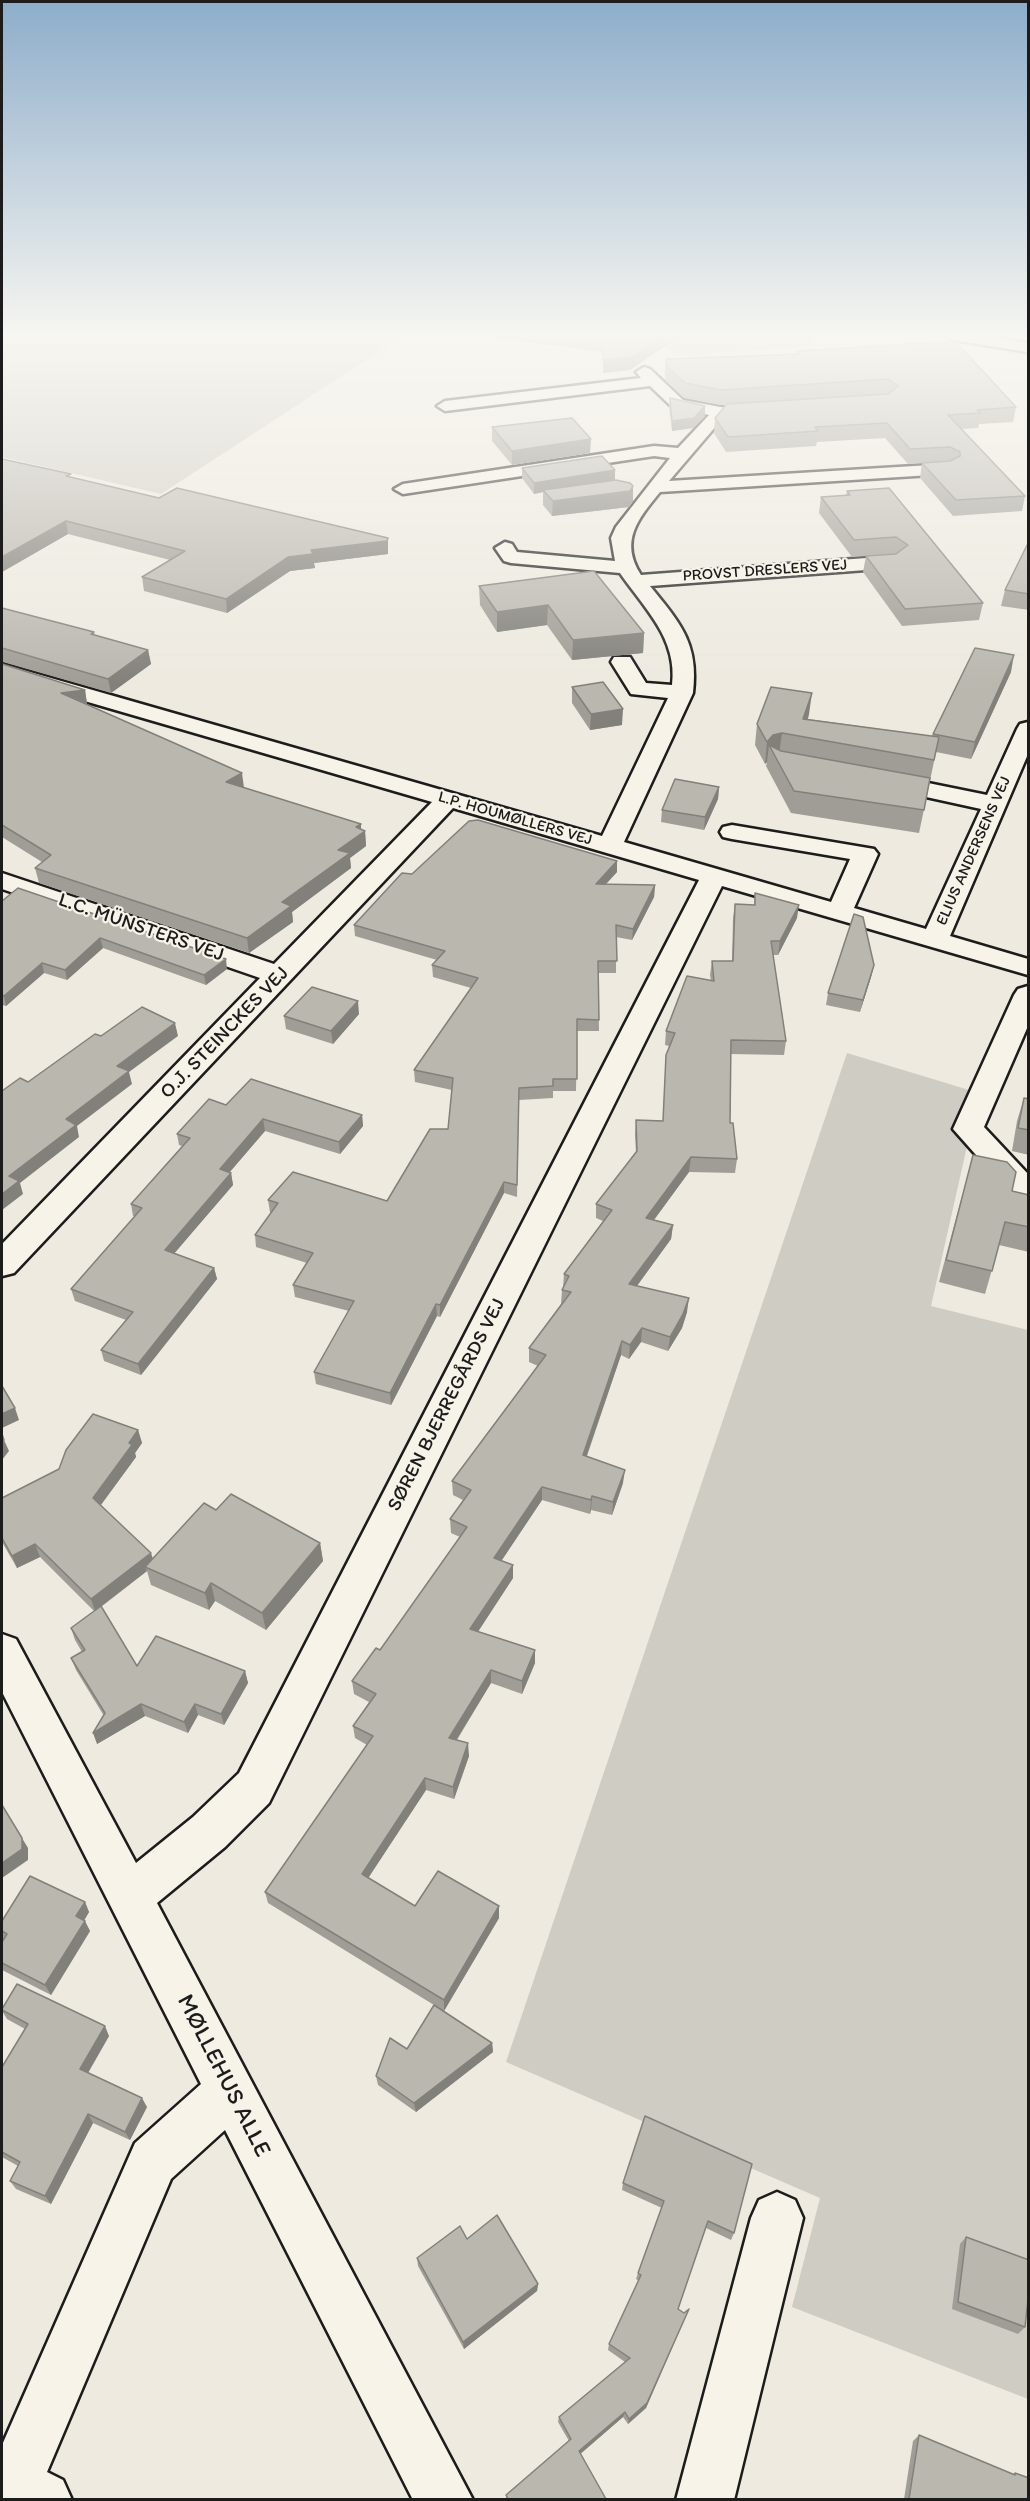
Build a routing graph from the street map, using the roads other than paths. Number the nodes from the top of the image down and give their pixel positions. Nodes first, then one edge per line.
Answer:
1 (686, 452) edge
2 (684, 454) junction
3 (947, 469) edge
4 (404, 489) dead end
5 (627, 490) edge
6 (653, 490) junction
7 (505, 548) dead end
8 (893, 562) edge
9 (632, 574) junction
10 (622, 663) edge
11 (2, 670) edge
12 (682, 693) junction
13 (1029, 729) edge
14 (856, 776) edge
15 (447, 800) junction
16 (993, 804) junction
17 (732, 832) dead end
18 (609, 847) junction
19 (714, 876) junction
20 (2, 880) edge
21 (840, 911) junction
22 (935, 940) junction
23 (1029, 967) edge
24 (280, 976) junction
25 (1029, 995) edge
26 (1027, 1192) edge
27 (2, 1264) edge
28 (2, 1652) edge
29 (130, 1896) junction
30 (231, 2091) junction
31 (777, 2218) dead end
32 (43, 2499) edge
33 (444, 2499) edge
34 (705, 2499) edge

1 - 2 street
2 - 4 street
2 - 6 street
3 - 6 street
5 - 6 street
6 - 9 street
7 - 9 street, PROVST DRESLERS VEJ
8 - 9 street, PROVST DRESLERS VEJ
9 - 12 street
10 - 12 street
11 - 15 street, L.P. HOUMØLLERS VEJ
12 - 18 street
13 - 16 street, ELIUS ANDERSENS VEJ
14 - 16 street
15 - 18 street, L.P. HOUMØLLERS VEJ
15 - 24 street, O.J. STEINCKES VEJ
16 - 22 street, ELIUS ANDERSENS VEJ
17 - 21 street
18 - 19 street, L.P. HOUMØLLERS VEJ
19 - 21 street, L.P. HOUMØLLERS VEJ
19 - 29 street, SØREN BJERREGÅRDS VEJ
20 - 24 street, L.C. MÜNSTERS VEJ
21 - 22 street, L.P. HOUMØLLERS VEJ
22 - 23 street, L.P. HOUMØLLERS VEJ
24 - 27 street, O.J. STEINCKES VEJ
25 - 26 street
28 - 29 street, MØLLEHUS ALLE
29 - 30 street, MØLLEHUS ALLE
30 - 32 street
30 - 33 street, MØLLEHUS ALLE
31 - 34 street

